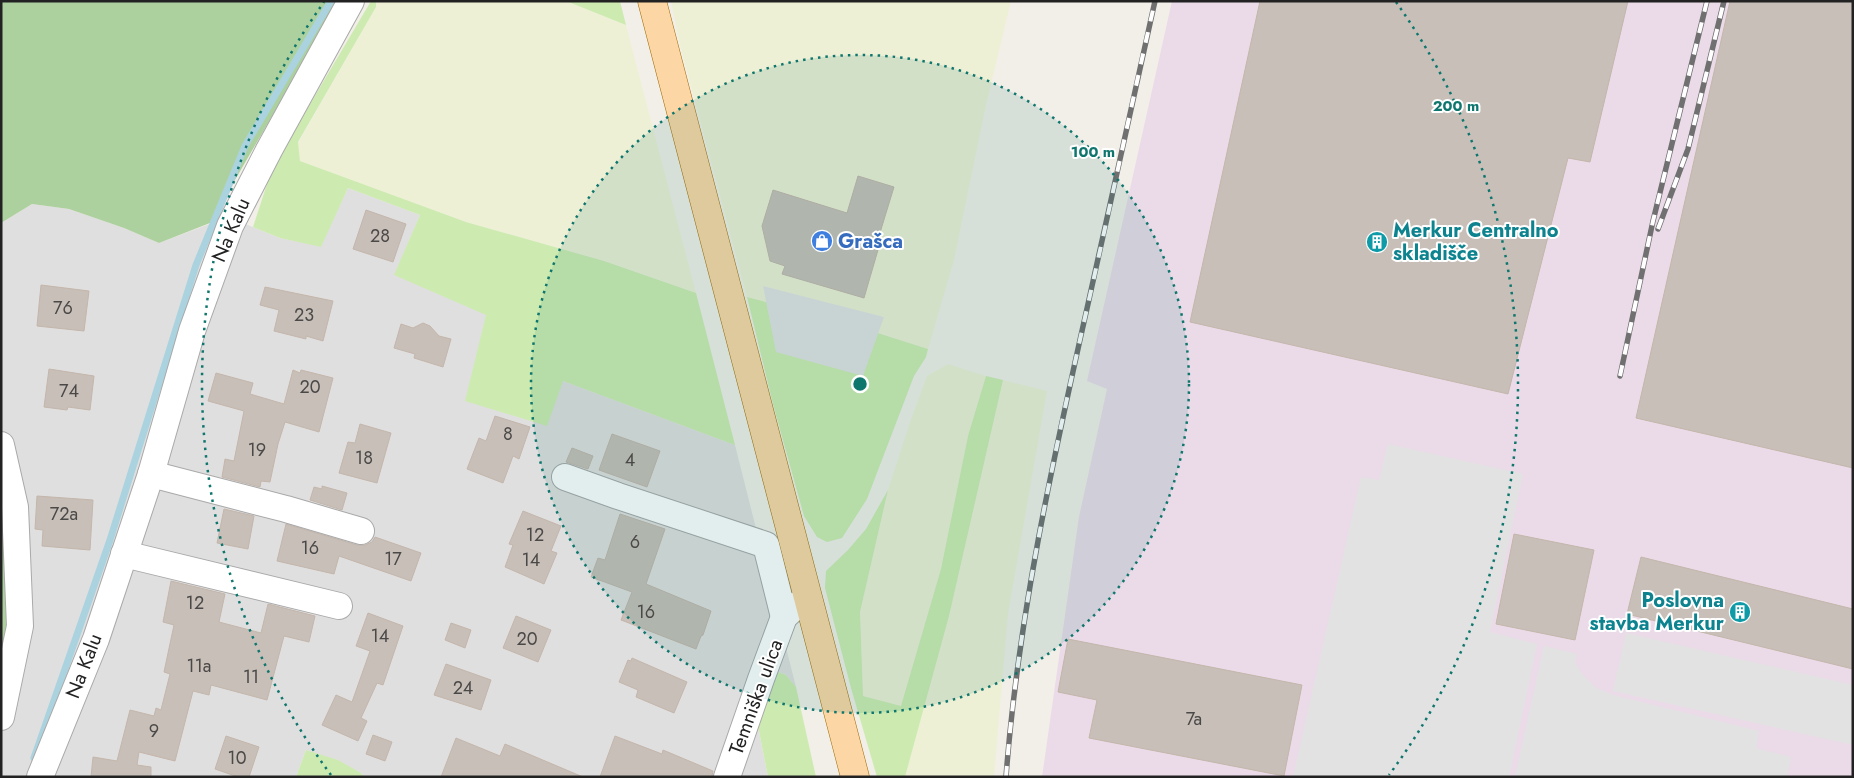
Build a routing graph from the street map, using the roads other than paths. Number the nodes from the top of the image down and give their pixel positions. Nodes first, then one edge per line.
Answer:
1 (351, 1) edge
2 (652, 1) edge
3 (1, 445) edge
4 (151, 474) junction
5 (565, 477) dead end
6 (361, 531) dead end
7 (124, 554) junction
8 (807, 594) junction
9 (339, 606) dead end
10 (784, 617) junction
11 (1, 717) edge
12 (40, 777) edge
13 (727, 777) edge
14 (854, 777) edge

1 - 4 street, Na Kalu
2 - 8 main road
3 - 11 street
4 - 6 street
4 - 7 street, Na Kalu
5 - 10 street
7 - 9 street
7 - 12 street, Na Kalu
8 - 10 street
8 - 14 main road
10 - 13 street, Temniška ulica

